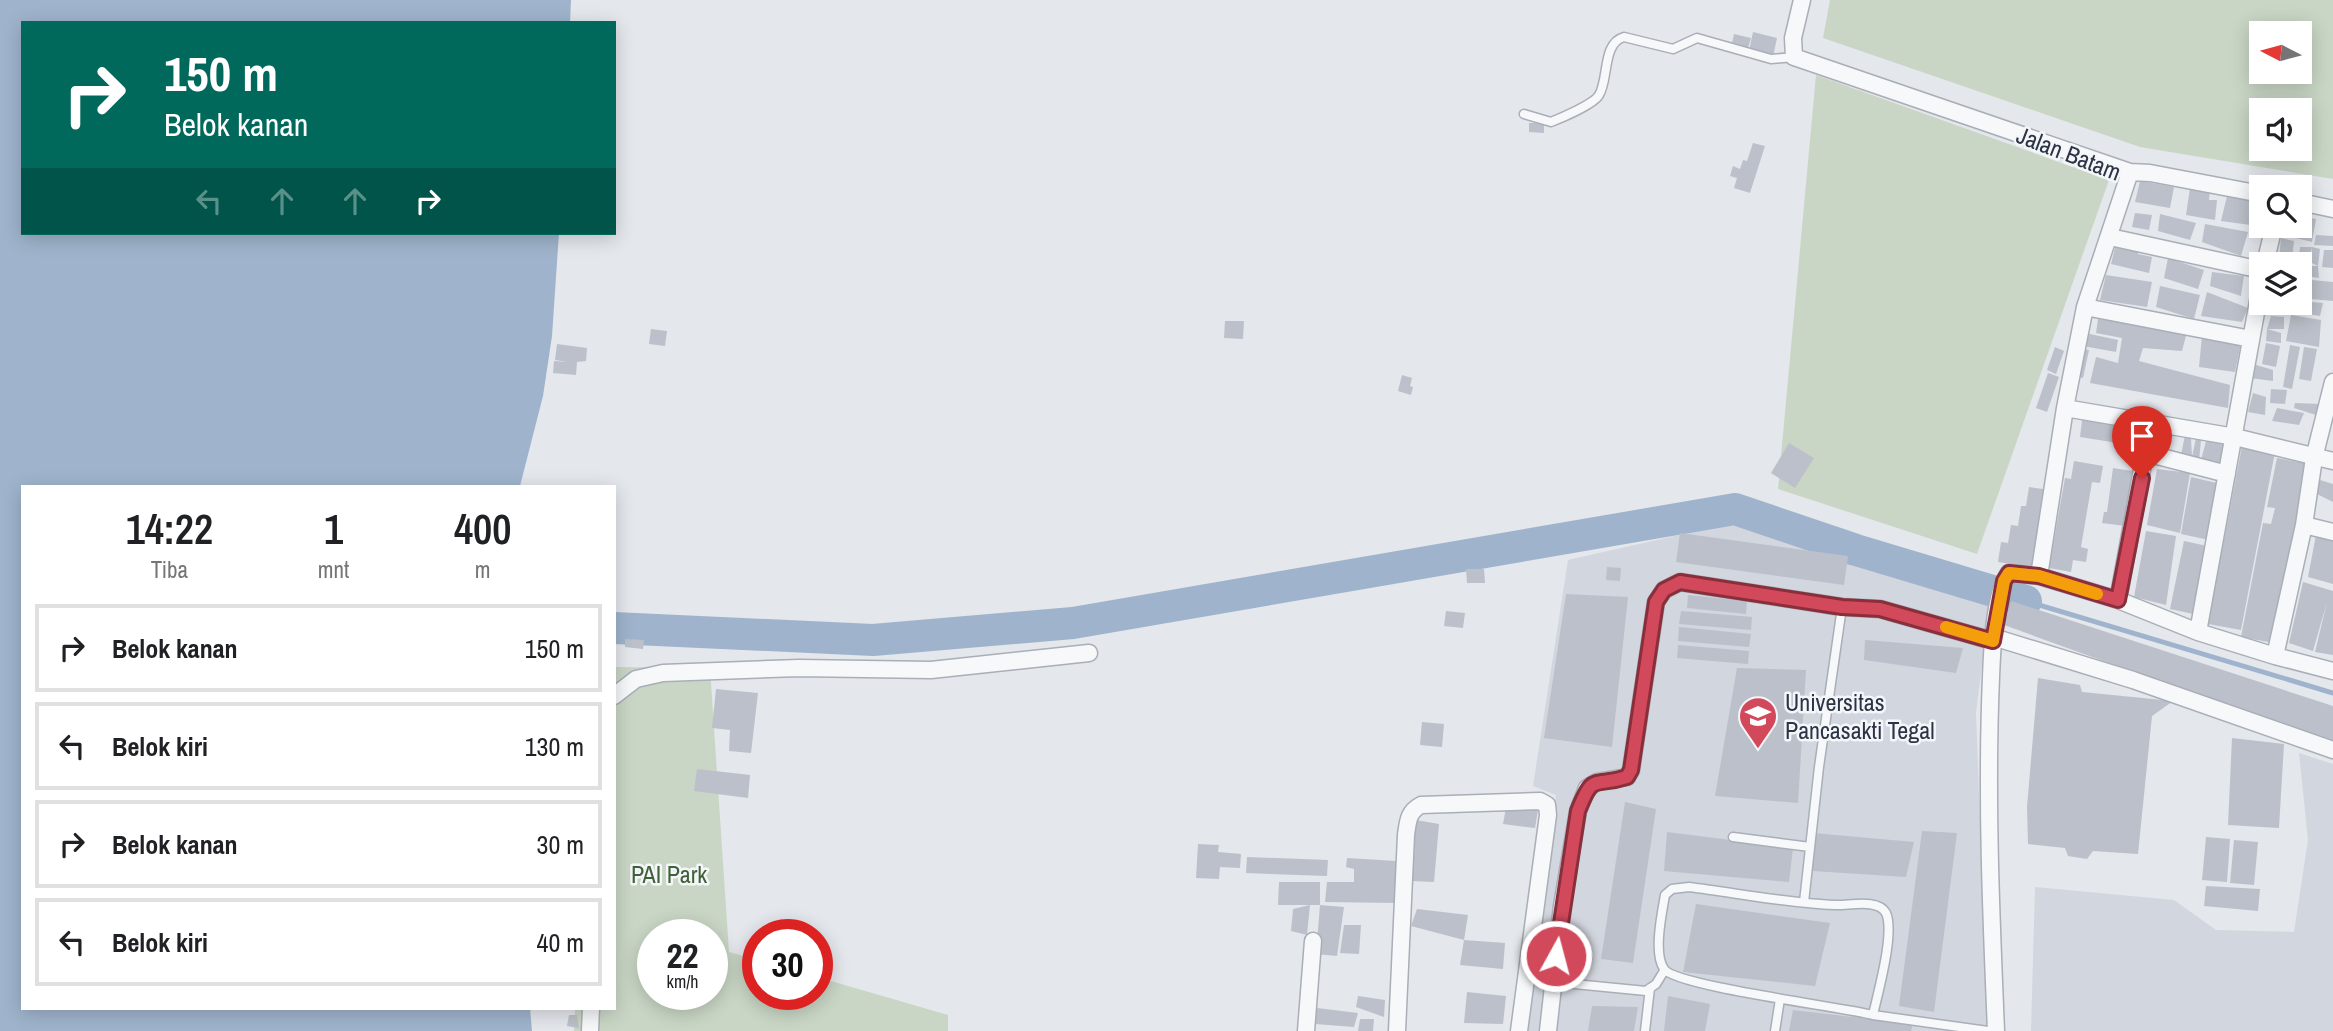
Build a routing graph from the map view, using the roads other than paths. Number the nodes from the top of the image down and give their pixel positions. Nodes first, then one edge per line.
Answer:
1 (1802, 0) edge
2 (1794, 57) junction
3 (1524, 114) dead end
4 (2130, 172) junction
5 (2249, 192) edge
6 (2312, 205) edge
7 (2333, 209) edge
8 (2110, 237) junction
9 (2249, 267) edge
10 (2085, 307) junction
11 (2255, 315) edge
12 (2251, 339) junction
13 (2333, 382) edge
14 (2065, 408) junction
15 (2151, 421) junction
16 (2235, 437) junction
17 (2146, 453) junction
18 (2314, 458) junction
19 (2333, 461) edge
20 (2227, 474) junction
21 (2304, 524) junction
22 (2333, 532) edge
23 (2039, 576) junction
24 (2118, 600) junction
25 (1842, 607) junction
26 (2198, 632) junction
27 (1993, 639) junction
28 (1089, 653) dead end
29 (2274, 656) junction
30 (2333, 671) edge
31 (616, 694) edge
32 (2333, 750) edge
33 (1733, 837) dead end
34 (1810, 847) junction
35 (1804, 902) junction
36 (1313, 942) dead end
37 (1664, 971) junction
38 (1554, 982) junction
39 (1650, 988) junction
40 (1780, 999) junction
41 (591, 1010) edge
42 (1873, 1014) junction
43 (590, 1031) edge
44 (1306, 1031) edge
45 (1397, 1031) edge
46 (1519, 1031) edge
47 (1548, 1031) edge
48 (1645, 1031) edge
49 (1775, 1031) edge
50 (1988, 1031) edge
51 (1996, 1031) edge

1 - 2 street
2 - 3 lane
2 - 4 street, Jalan Batam
4 - 5 street
4 - 8 street, Jalan Batam
6 - 7 street
8 - 9 street
8 - 10 street, Jalan Batam
10 - 12 street
10 - 14 street, Jalan Batam
11 - 12 street
12 - 16 street
13 - 18 street
14 - 15 street
14 - 23 street, Jalan Batam
15 - 16 street
15 - 17 street
16 - 18 street
16 - 20 street
17 - 20 street
17 - 24 street
18 - 19 street
18 - 21 street
20 - 26 street
21 - 22 street
21 - 29 street
23 - 24 street
23 - 27 street
24 - 26 street
25 - 27 street
25 - 34 lane
25 - 38 street
26 - 29 street
27 - 32 street
27 - 51 street
28 - 31 street
29 - 30 street
33 - 34 lane
34 - 35 lane
35 - 37 lane
35 - 42 lane
36 - 44 street
37 - 39 lane
37 - 40 lane
38 - 39 lane
38 - 47 street
39 - 48 lane
40 - 42 lane
40 - 49 lane
41 - 43 street
42 - 50 lane
45 - 46 street

